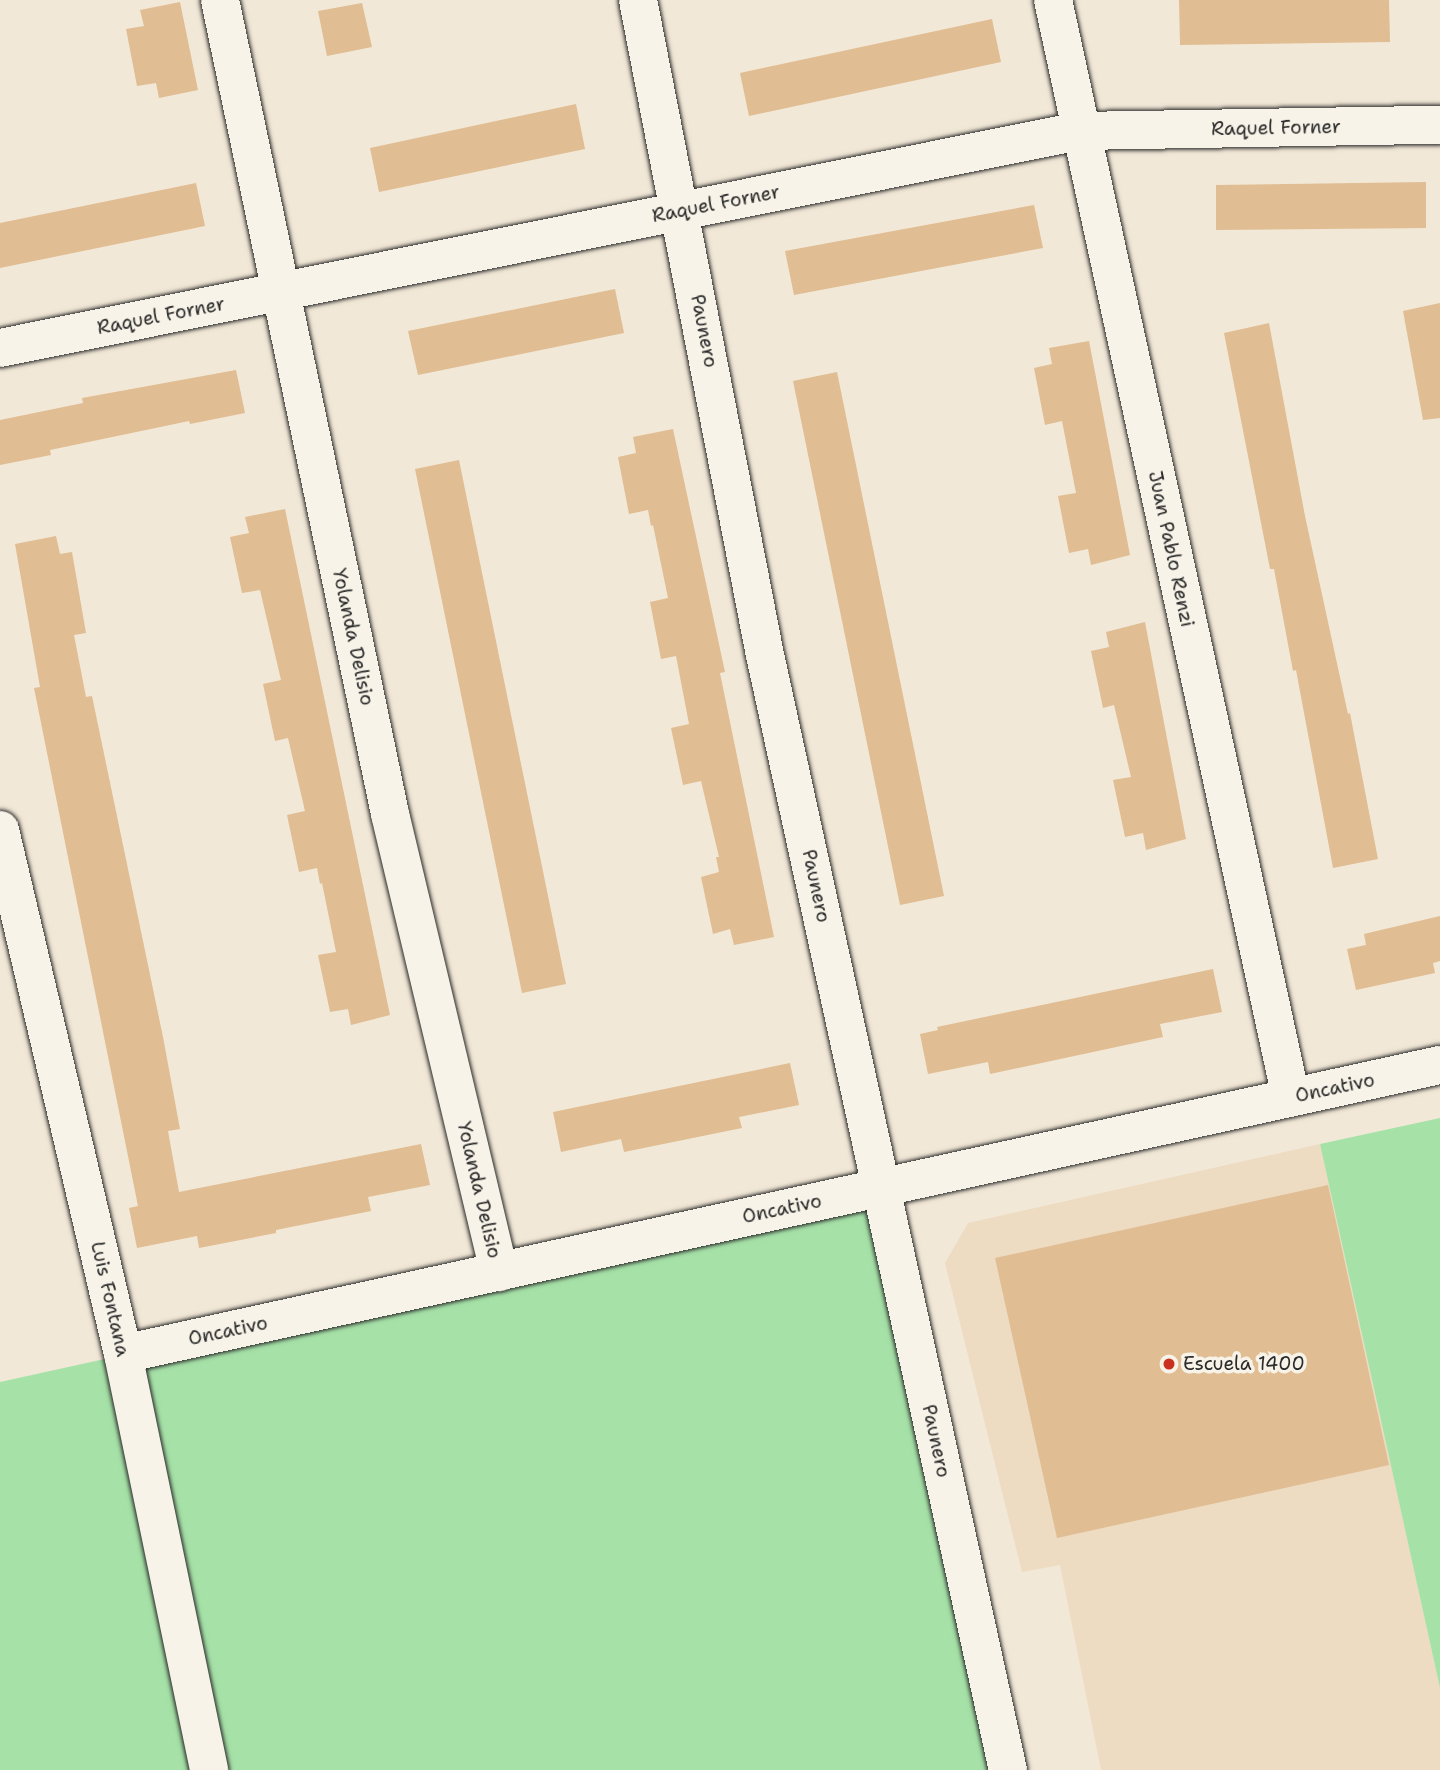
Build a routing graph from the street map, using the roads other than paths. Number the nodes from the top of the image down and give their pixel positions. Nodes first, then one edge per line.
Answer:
1 (220, 0) edge
2 (638, 0) edge
3 (1053, 0) edge
4 (1440, 125) edge
5 (1079, 131) junction
6 (681, 211) junction
7 (282, 292) junction
8 (0, 348) edge
9 (0, 830) edge
10 (1440, 1065) edge
11 (1291, 1098) junction
12 (881, 1188) junction
13 (499, 1272) junction
14 (123, 1354) junction
15 (209, 1770) edge
16 (1008, 1770) edge

1 - 7 street, Yolanda Delisio
2 - 6 street, Paunero
3 - 5 street, Juan Pablo Renzi
4 - 5 street, Raquel Forner
5 - 6 street, Raquel Forner
5 - 11 street, Juan Pablo Renzi
6 - 7 street, Raquel Forner
6 - 12 street, Paunero
7 - 8 street, Raquel Forner
7 - 13 street, Yolanda Delisio
9 - 14 street, Luis Fontana
10 - 11 street, Oncativo
11 - 12 street, Oncativo
12 - 13 street, Oncativo
12 - 16 street, Paunero
13 - 14 street, Oncativo
14 - 15 street, Luis Fontana

